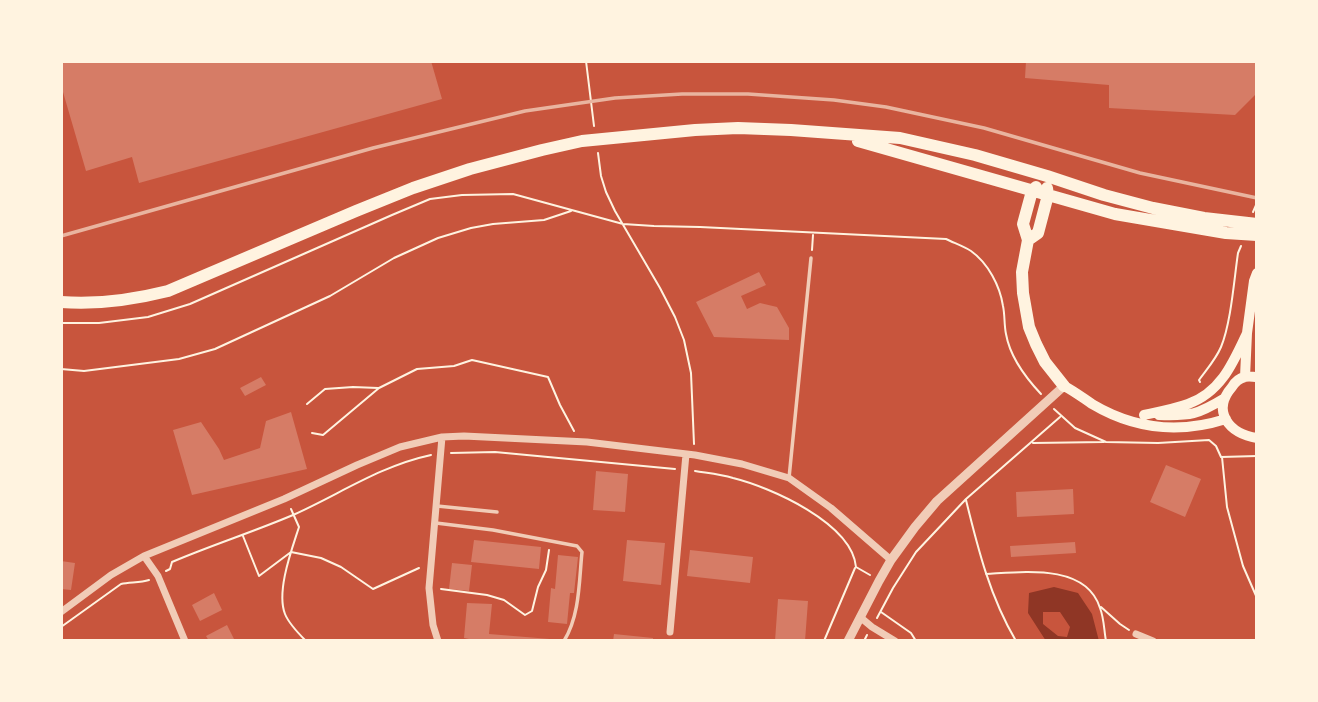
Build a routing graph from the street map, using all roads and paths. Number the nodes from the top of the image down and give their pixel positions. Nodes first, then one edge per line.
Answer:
1 (586, 61) edge
2 (594, 125) dead end
3 (823, 132) junction
4 (597, 150) dead end
5 (1047, 176) junction
6 (1032, 191) junction
7 (1048, 195) junction
8 (1257, 203) edge
9 (572, 211) junction
10 (1254, 220) edge
11 (623, 223) junction
12 (1227, 227) junction
13 (813, 234) junction
14 (1257, 235) edge
15 (1028, 240) junction
16 (1243, 240) dead end
17 (811, 258) joint
18 (1257, 273) edge
19 (61, 302) edge
20 (61, 323) edge
21 (1227, 324) dead end
22 (1247, 333) junction
23 (61, 369) edge
24 (1251, 377) edge
25 (1064, 386) junction
26 (379, 388) junction
27 (1225, 398) junction
28 (1046, 400) junction
29 (307, 404) dead end
30 (1112, 414) junction
31 (1144, 415) junction
32 (1061, 416) junction
33 (1226, 419) junction
34 (312, 433) dead end
35 (442, 437) junction
36 (1257, 438) edge
37 (587, 442) junction
38 (1106, 442) junction
39 (1032, 443) junction
40 (440, 453) junction
41 (686, 454) junction
42 (695, 455) junction
43 (1257, 456) edge
44 (1222, 457) junction
45 (690, 470) junction
46 (789, 478) junction
47 (284, 499) junction
48 (966, 499) junction
49 (435, 505) junction
50 (497, 512) dead end
51 (295, 514) junction
52 (434, 523) junction
53 (243, 536) junction
54 (551, 542) junction
55 (291, 552) junction
56 (144, 556) junction
57 (891, 560) junction
58 (430, 563) junction
59 (856, 567) junction
60 (986, 574) junction
61 (158, 576) junction
62 (879, 581) junction
63 (429, 588) junction
64 (1257, 598) edge
65 (1100, 606) junction
66 (880, 611) junction
67 (61, 612) edge
68 (860, 617) junction
69 (872, 627) junction
70 (61, 628) edge
71 (670, 632) dead end
72 (1136, 634) joint
73 (866, 640) edge
74 (185, 641) edge
75 (306, 641) edge
76 (438, 641) edge
77 (564, 641) edge
78 (824, 641) edge
79 (848, 641) edge
80 (895, 641) edge
81 (916, 641) edge
82 (1016, 641) edge
83 (1106, 641) edge
84 (1153, 641) edge

1 - 2 path
3 - 5 highway
3 - 6 highway
3 - 19 highway
4 - 11 path
5 - 6 highway
5 - 7 highway
5 - 12 highway
6 - 7 highway
6 - 15 highway
7 - 12 highway
7 - 15 highway
8 - 10 path
9 - 11 path
9 - 20 path
9 - 23 path
10 - 12 highway
11 - 13 path
11 - 42 path
12 - 14 highway
13 - 17 path
13 - 28 path
15 - 25 highway
16 - 21 path
17 - 46 lane
18 - 22 main road
22 - 24 main road
22 - 31 main road
24 - 27 main road
25 - 28 street
25 - 30 main road
26 - 29 path
26 - 34 path
26 - 37 path
27 - 31 main road
27 - 33 main road
28 - 32 path
28 - 57 street
30 - 31 main road
30 - 33 main road
32 - 38 path
32 - 39 path
33 - 36 main road
35 - 37 street
35 - 40 street
35 - 47 street
37 - 41 street
38 - 39 path
38 - 44 path
39 - 48 path
40 - 45 path
40 - 49 street
40 - 51 path
41 - 42 street
41 - 45 street
42 - 46 street
43 - 44 path
44 - 64 path
45 - 59 path
45 - 71 street
46 - 57 street
47 - 51 path
47 - 56 street
48 - 60 path
48 - 66 path
49 - 50 lane
49 - 52 street
51 - 53 path
51 - 55 path
52 - 54 lane
52 - 58 street
53 - 55 path
53 - 61 path
54 - 63 path
54 - 77 lane
55 - 58 path
55 - 75 path
56 - 61 street
56 - 67 street
57 - 62 street
58 - 63 street
59 - 62 path
59 - 78 path
60 - 65 path
60 - 82 path
61 - 70 path
61 - 74 street
62 - 68 street
63 - 76 street
65 - 72 path
65 - 83 path
66 - 69 path
66 - 81 path
68 - 69 street
68 - 79 street
69 - 73 path
69 - 80 street
72 - 84 street

